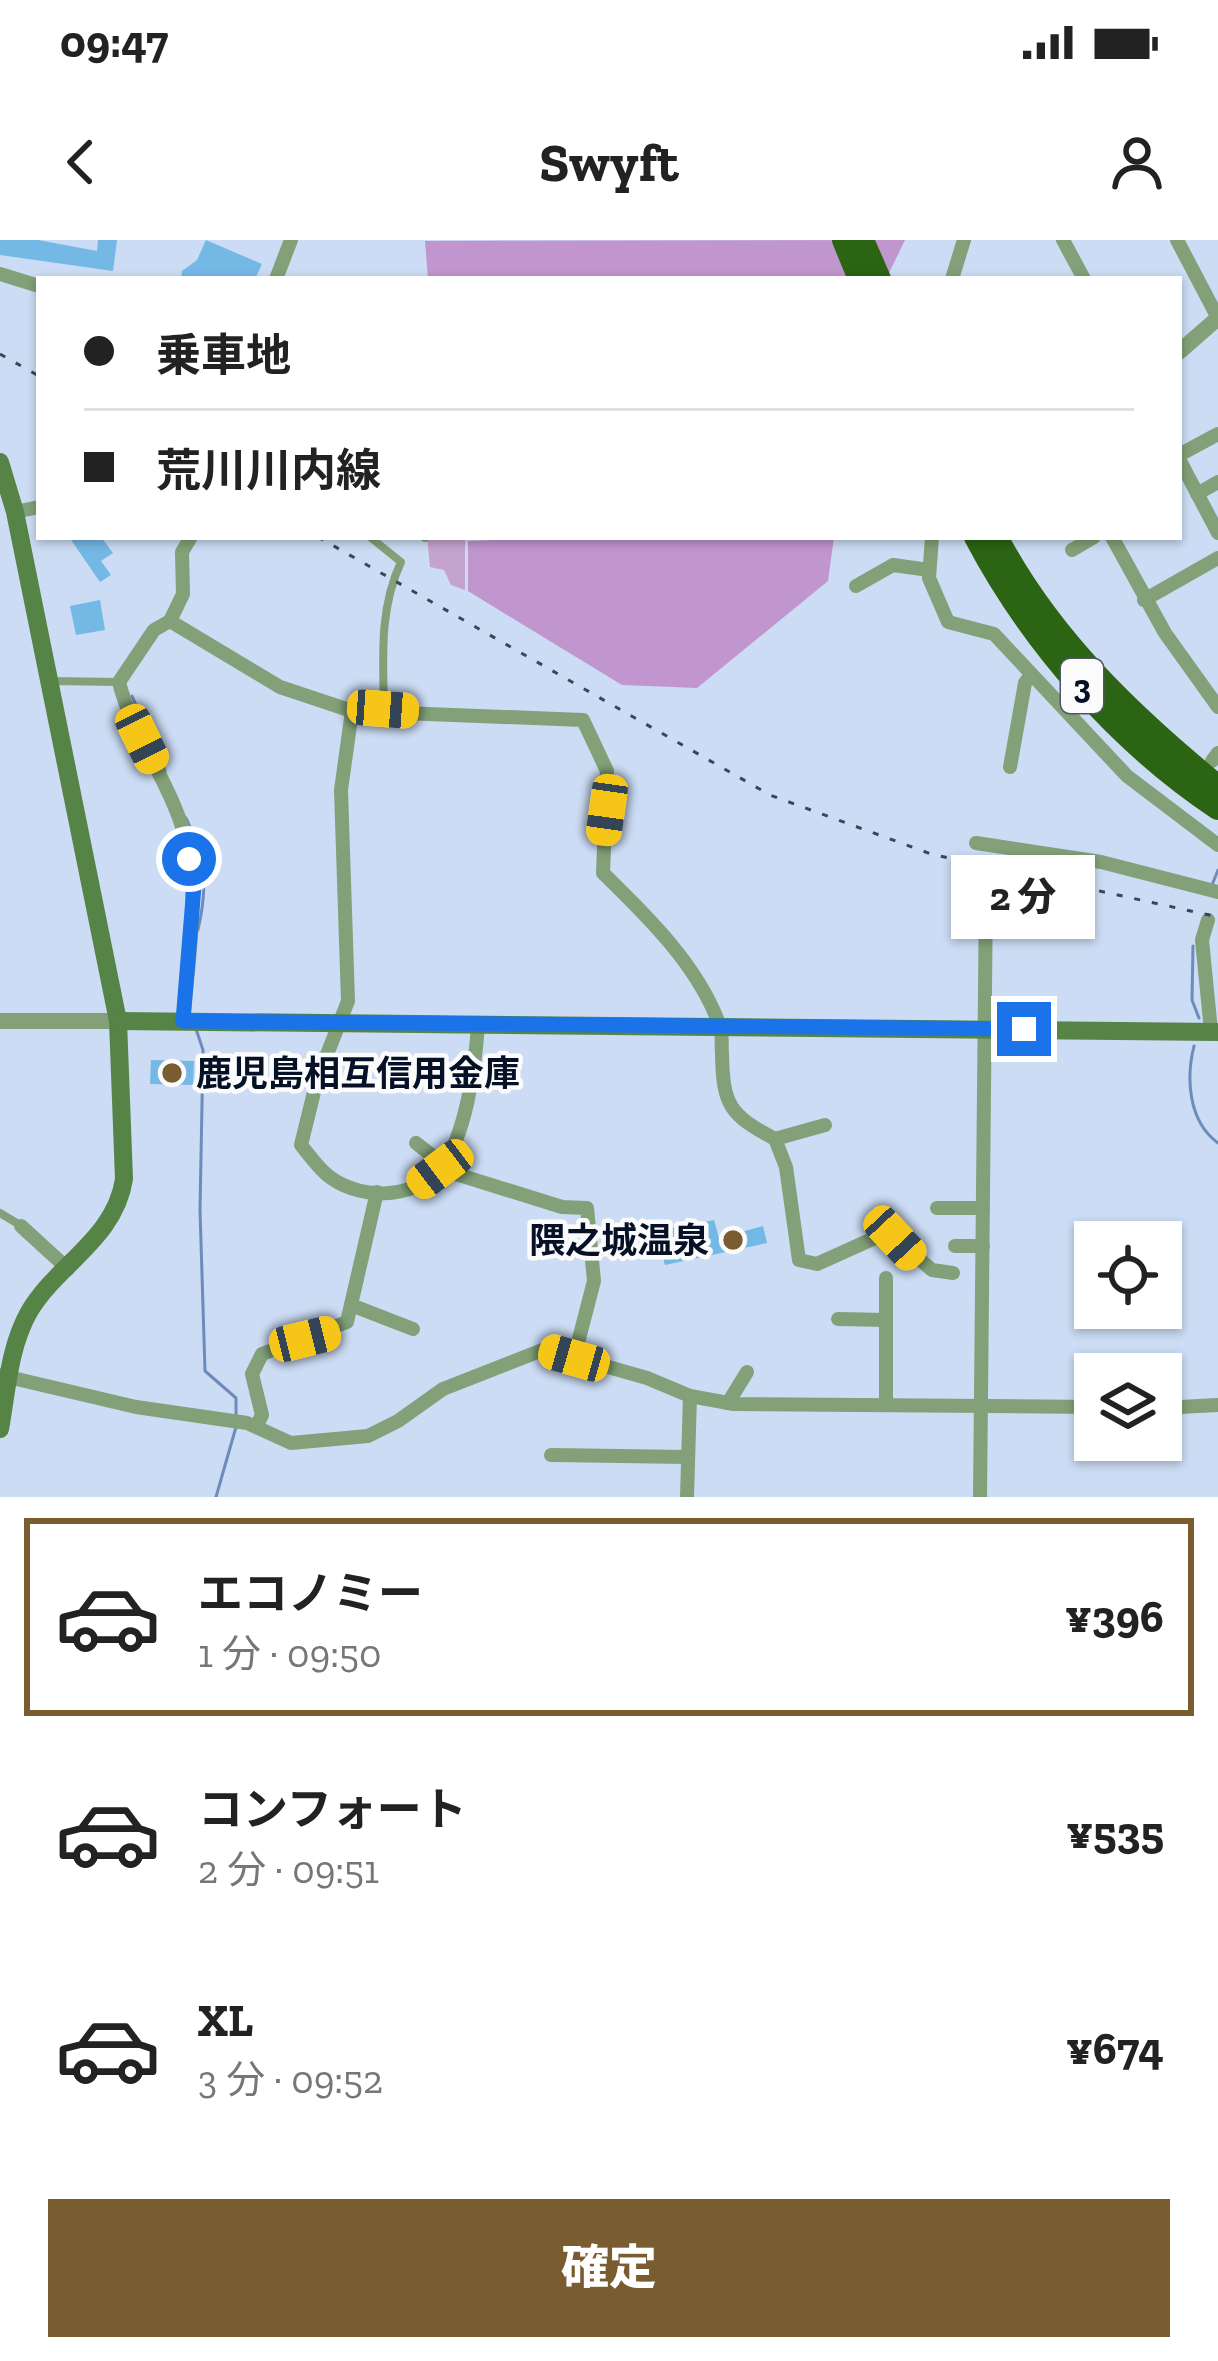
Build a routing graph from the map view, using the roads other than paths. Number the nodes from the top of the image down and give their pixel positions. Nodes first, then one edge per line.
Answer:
1 (292, 240) edge
2 (844, 240) edge
3 (862, 240) edge
4 (964, 240) edge
5 (1063, 240) edge
6 (1177, 240) edge
7 (0, 274) edge
8 (277, 276) edge
9 (859, 276) edge
10 (878, 276) edge
11 (953, 276) edge
12 (1082, 276) edge
13 (36, 285) edge
14 (1218, 318) edge
15 (1182, 349) edge
16 (1218, 434) edge
17 (1182, 455) edge
18 (0, 462) edge
19 (1182, 463) edge
20 (1218, 482) edge
21 (1197, 494) junction
22 (36, 508) edge
23 (15, 512) junction
24 (1218, 533) edge
25 (189, 540) edge
26 (374, 540) edge
27 (932, 540) edge
28 (978, 540) edge
29 (998, 540) edge
30 (1089, 540) edge
31 (1114, 540) edge
32 (1072, 550) dead end
33 (1218, 558) edge
34 (929, 570) junction
35 (856, 586) dead end
36 (1144, 599) junction
37 (170, 621) junction
38 (1031, 675) junction
39 (50, 681) junction
40 (119, 682) junction
41 (1218, 706) edge
42 (383, 709) junction
43 (352, 711) junction
44 (1010, 766) dead end
45 (1218, 787) edge
46 (1184, 800) dead end
47 (1218, 808) edge
48 (1174, 814) junction
49 (976, 843) dead end
50 (1218, 845) edge
51 (986, 888) dead end
52 (1214, 903) edge
53 (0, 1021) edge
54 (118, 1021) junction
55 (191, 1021) junction
56 (341, 1024) junction
57 (478, 1026) junction
58 (721, 1029) junction
59 (984, 1029) junction
60 (1215, 1031) edge
61 (825, 1125) dead end
62 (775, 1139) junction
63 (416, 1143) dead end
64 (441, 1166) junction
65 (377, 1192) junction
66 (937, 1208) dead end
67 (983, 1208) junction
68 (0, 1213) edge
69 (21, 1226) joint
70 (955, 1246) dead end
71 (982, 1246) junction
72 (68, 1269) junction
73 (953, 1273) dead end
74 (886, 1278) dead end
75 (351, 1305) junction
76 (838, 1319) dead end
77 (886, 1320) junction
78 (413, 1329) dead end
79 (574, 1358) junction
80 (747, 1372) dead end
81 (4, 1376) edge
82 (690, 1396) junction
83 (728, 1403) junction
84 (886, 1405) junction
85 (982, 1405) junction
86 (1218, 1405) edge
87 (1074, 1406) edge
88 (1182, 1407) edge
89 (245, 1423) junction
90 (0, 1426) edge
91 (550, 1455) dead end
92 (688, 1457) junction
93 (687, 1497) edge
94 (980, 1497) edge

1 - 8 street
2 - 9 highway
3 - 10 highway
4 - 11 street
5 - 12 street
6 - 14 street
7 - 13 street
14 - 15 street
16 - 17 street
18 - 23 main road
19 - 21 street
20 - 21 street
21 - 24 street
22 - 23 street
23 - 39 main road
25 - 37 street
26 - 42 lane
27 - 34 street
28 - 47 highway, 3
29 - 45 highway, 3
30 - 32 street
31 - 36 street
33 - 36 street
34 - 35 street
34 - 38 street
36 - 41 street
37 - 40 street
37 - 43 street
38 - 44 street
38 - 48 street
39 - 40 lane
39 - 54 main road
40 - 55 street
42 - 43 street
42 - 58 street
43 - 56 street
46 - 48 street
48 - 50 street
49 - 52 street
51 - 59 street
52 - 60 street
53 - 54 street
54 - 55 main road
54 - 72 main road
55 - 56 main road
56 - 57 main road
56 - 65 street
57 - 58 main road
57 - 64 street
58 - 59 main road
58 - 62 street
59 - 60 main road
59 - 67 street
61 - 62 street
62 - 73 street
63 - 64 street
64 - 65 street
64 - 79 street
65 - 75 street
66 - 67 street
67 - 71 street
68 - 69 lane
69 - 72 street
70 - 71 street
71 - 85 street
72 - 81 main road
74 - 77 street
75 - 78 street
75 - 89 street
76 - 77 street
77 - 84 street
79 - 82 street
79 - 89 street
80 - 83 street
81 - 89 street
81 - 90 main road
82 - 83 street
82 - 92 street
83 - 84 street
84 - 85 street
85 - 87 street
85 - 94 street
86 - 88 street
91 - 92 street
92 - 93 street

